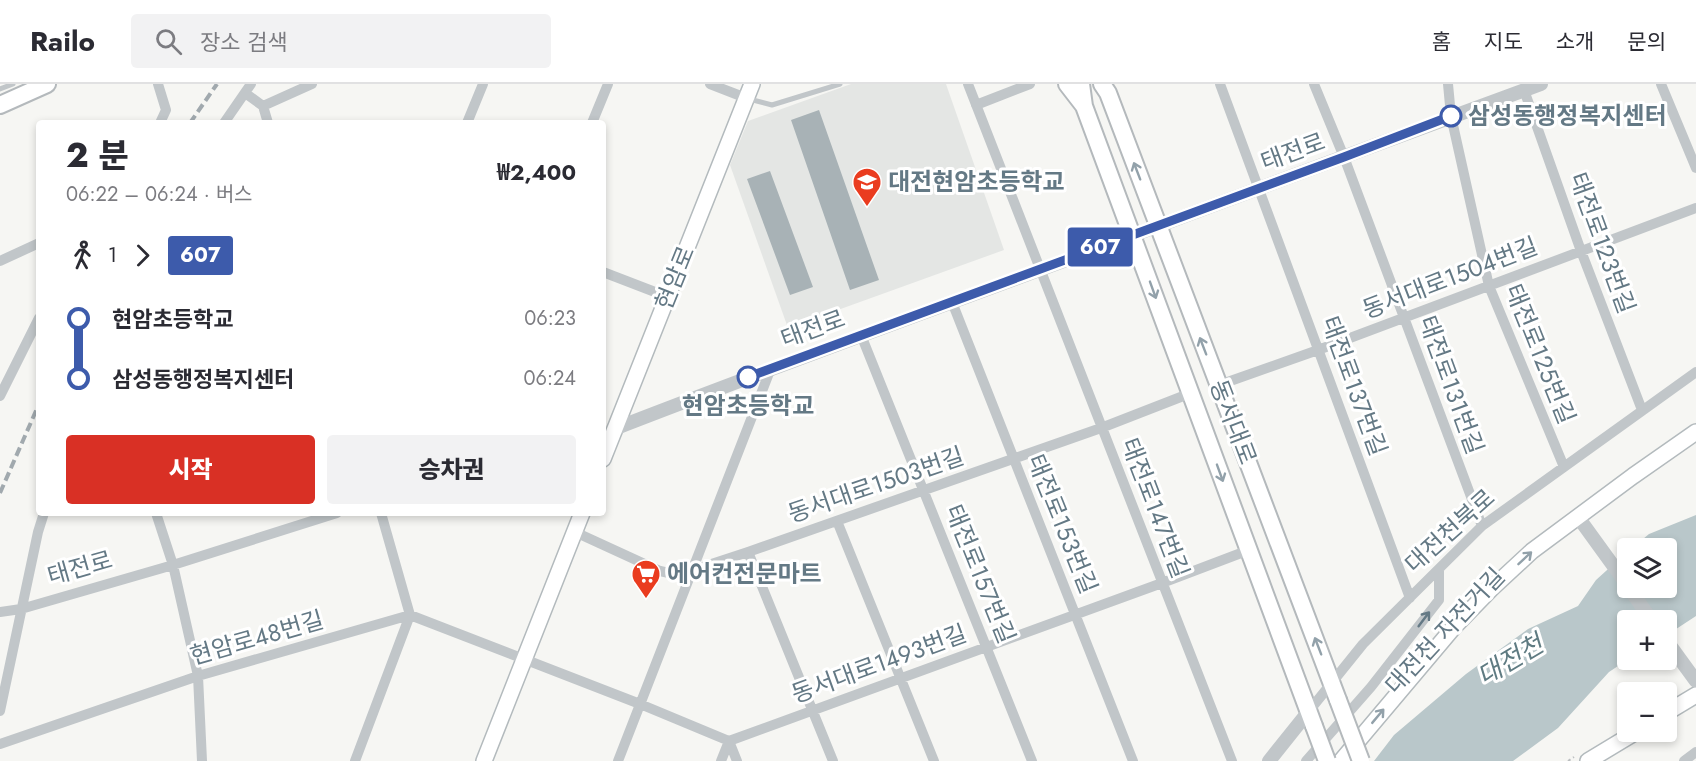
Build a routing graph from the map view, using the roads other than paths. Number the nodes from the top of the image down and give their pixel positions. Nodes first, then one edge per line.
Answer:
1 (13, 84) edge
2 (47, 84) edge
3 (158, 84) edge
4 (312, 84) edge
5 (483, 84) edge
6 (608, 84) edge
7 (711, 84) edge
8 (840, 84) edge
9 (968, 84) edge
10 (1030, 84) edge
11 (1067, 84) edge
12 (1081, 84) edge
13 (1220, 84) edge
14 (1314, 84) edge
15 (1448, 84) edge
16 (1541, 84) edge
17 (1661, 84) edge
18 (1105, 87) edge
19 (248, 88) edge
20 (0, 89) edge
21 (1524, 90) junction
22 (749, 91) edge
23 (0, 105) edge
24 (976, 105) junction
25 (263, 106) junction
26 (1084, 106) junction
27 (1451, 116) junction
28 (161, 120) edge
29 (227, 120) edge
30 (267, 120) edge
31 (469, 120) edge
32 (593, 120) edge
33 (1344, 157) junction
34 (1696, 168) edge
35 (1258, 189) junction
36 (1696, 208) edge
37 (1158, 226) junction
38 (1132, 236) junction
39 (36, 244) edge
40 (1581, 251) junction
41 (0, 261) edge
42 (1039, 270) junction
43 (606, 273) edge
44 (1489, 286) junction
45 (668, 297) junction
46 (952, 302) junction
47 (1404, 318) junction
48 (36, 324) edge
49 (861, 335) junction
50 (1318, 350) junction
51 (771, 368) junction
52 (1696, 372) edge
53 (1218, 385) junction
54 (1191, 393) junction
55 (0, 396) edge
56 (1642, 410) junction
57 (1101, 428) junction
58 (609, 430) edge
59 (1696, 432) edge
60 (1014, 459) junction
61 (1564, 467) junction
62 (924, 491) junction
63 (43, 516) edge
64 (157, 516) edge
65 (328, 516) edge
66 (382, 516) edge
67 (581, 516) edge
68 (1578, 517) junction
69 (837, 521) junction
70 (1482, 526) junction
71 (575, 532) junction
72 (1249, 549) junction
73 (748, 552) junction
74 (173, 565) junction
75 (1439, 570) junction
76 (692, 571) junction
77 (1617, 572) edge
78 (1162, 583) junction
79 (1410, 598) junction
80 (21, 609) junction
81 (0, 612) edge
82 (410, 615) junction
83 (1075, 615) junction
84 (986, 647) junction
85 (1677, 655) edge
86 (525, 660) junction
87 (198, 676) junction
88 (1692, 676) edge
89 (900, 678) junction
90 (1332, 683) junction
91 (1696, 695) edge
92 (640, 704) junction
93 (1677, 706) edge
94 (813, 710) junction
95 (0, 711) edge
96 (1312, 719) junction
97 (729, 741) junction
98 (1619, 742) edge
99 (0, 744) edge
100 (1696, 752) edge
101 (202, 761) edge
102 (355, 761) edge
103 (484, 761) edge
104 (618, 761) edge
105 (721, 761) edge
106 (736, 761) edge
107 (833, 761) edge
108 (934, 761) edge
109 (1032, 761) edge
110 (1133, 761) edge
111 (1232, 761) edge
112 (1269, 761) edge
113 (1306, 761) edge
114 (1327, 761) edge
115 (1341, 761) edge
116 (1361, 761) edge
117 (1588, 761) edge
118 (1684, 761) edge

1 - 20 lane
2 - 23 main road
3 - 28 street
4 - 25 street
5 - 31 street
6 - 32 street
7 - 22 street
8 - 22 lane
9 - 24 street
10 - 24 street
11 - 26 main road
12 - 26 main road, 동서대로
13 - 35 street, 태전로
14 - 33 street, 태전로
15 - 27 street, 태전로125번길
16 - 21 street, 태전로
17 - 34 street
37 -> 18 main road, 동서대로
19 - 25 street
19 - 29 street
21 - 27 street, 태전로
21 - 40 street, 태전로123번길
22 - 45 main road, 현암로
24 - 42 street
25 - 30 street
26 - 38 main road, 동서대로
27 - 33 street, 태전로
27 - 44 street, 태전로125번길
33 - 35 street, 태전로
33 - 47 street, 태전로131번길
35 - 37 street, 태전로
35 - 50 street, 태전로137번길
36 - 40 street, 동서대로1504번길
37 - 38 street, 태전로
53 -> 37 main road, 동서대로
38 - 42 street, 태전로
38 -> 54 main road, 동서대로
39 - 41 street
40 - 44 street, 동서대로1504번길
40 - 56 street, 태전로123번길
42 - 46 street, 태전로
42 - 57 street, 태전로147번길
43 - 45 street
44 - 47 street, 동서대로1504번길
44 - 61 street, 태전로125번길
45 - 58 main road, 현암로
46 - 49 street, 태전로
46 - 60 street, 태전로153번길
47 - 50 street, 동서대로1504번길
47 - 70 street, 태전로131번길
48 - 55 street
49 - 51 street, 태전로
49 - 62 street, 태전로157번길
50 - 53 street, 동서대로1504번길
50 - 79 street, 태전로137번길
51 - 58 street, 태전로
51 - 76 street
52 - 56 street, 대전천북로
90 -> 53 main road, 동서대로
54 - 57 street, 동서대로1503번길
54 -> 72 main road, 동서대로
56 - 61 street, 대전천북로
57 - 60 street, 동서대로1503번길
57 - 78 street, 태전로147번길
59 - 68 main road
60 - 62 street, 동서대로1503번길
60 - 83 street, 태전로153번길
61 - 70 street, 대전천북로
62 - 69 street, 동서대로1503번길
62 - 84 street, 태전로157번길
63 - 80 street
64 - 74 street
65 - 74 street, 태전로
66 - 82 street
67 - 71 main road
68 - 77 street
115 -> 68 main road
69 - 73 street, 동서대로1503번길
69 - 89 street
70 - 75 street, 대전천북로
71 - 76 street, 동서대로1503번길
71 - 86 main road
72 - 78 street, 동서대로1493번길
72 - 96 main road, 동서대로
73 - 76 street, 동서대로1503번길
73 - 94 street
74 - 80 street, 태전로
74 - 87 street
75 - 79 street, 대전천북로
113 -> 75 street
76 - 92 street
78 - 83 street, 동서대로1493번길
78 - 111 street, 태전로147번길
79 - 90 street, 대전천북로
80 - 81 street, 태전로
80 - 95 street
82 - 86 street
82 - 87 street, 현암로48번길
82 - 102 street
83 - 84 street, 동서대로1493번길
83 - 110 street, 태전로153번길
84 - 89 street, 동서대로1493번길
84 - 109 street, 태전로157번길
85 - 88 street
86 - 92 street
86 - 103 main road
87 - 99 street, 현암로48번길
87 - 101 street
89 - 94 street, 동서대로1493번길
89 - 108 street
90 - 96 street, 대전천북로
90 - 116 main road, 동서대로, bridge
91 - 93 main road
92 - 97 street
92 - 104 street
94 - 97 street, 동서대로1493번길
94 - 107 street
96 - 112 street, 대전천북로
96 - 114 main road, 동서대로, bridge
97 - 105 street
97 - 106 street
98 - 117 main road
100 - 118 street

